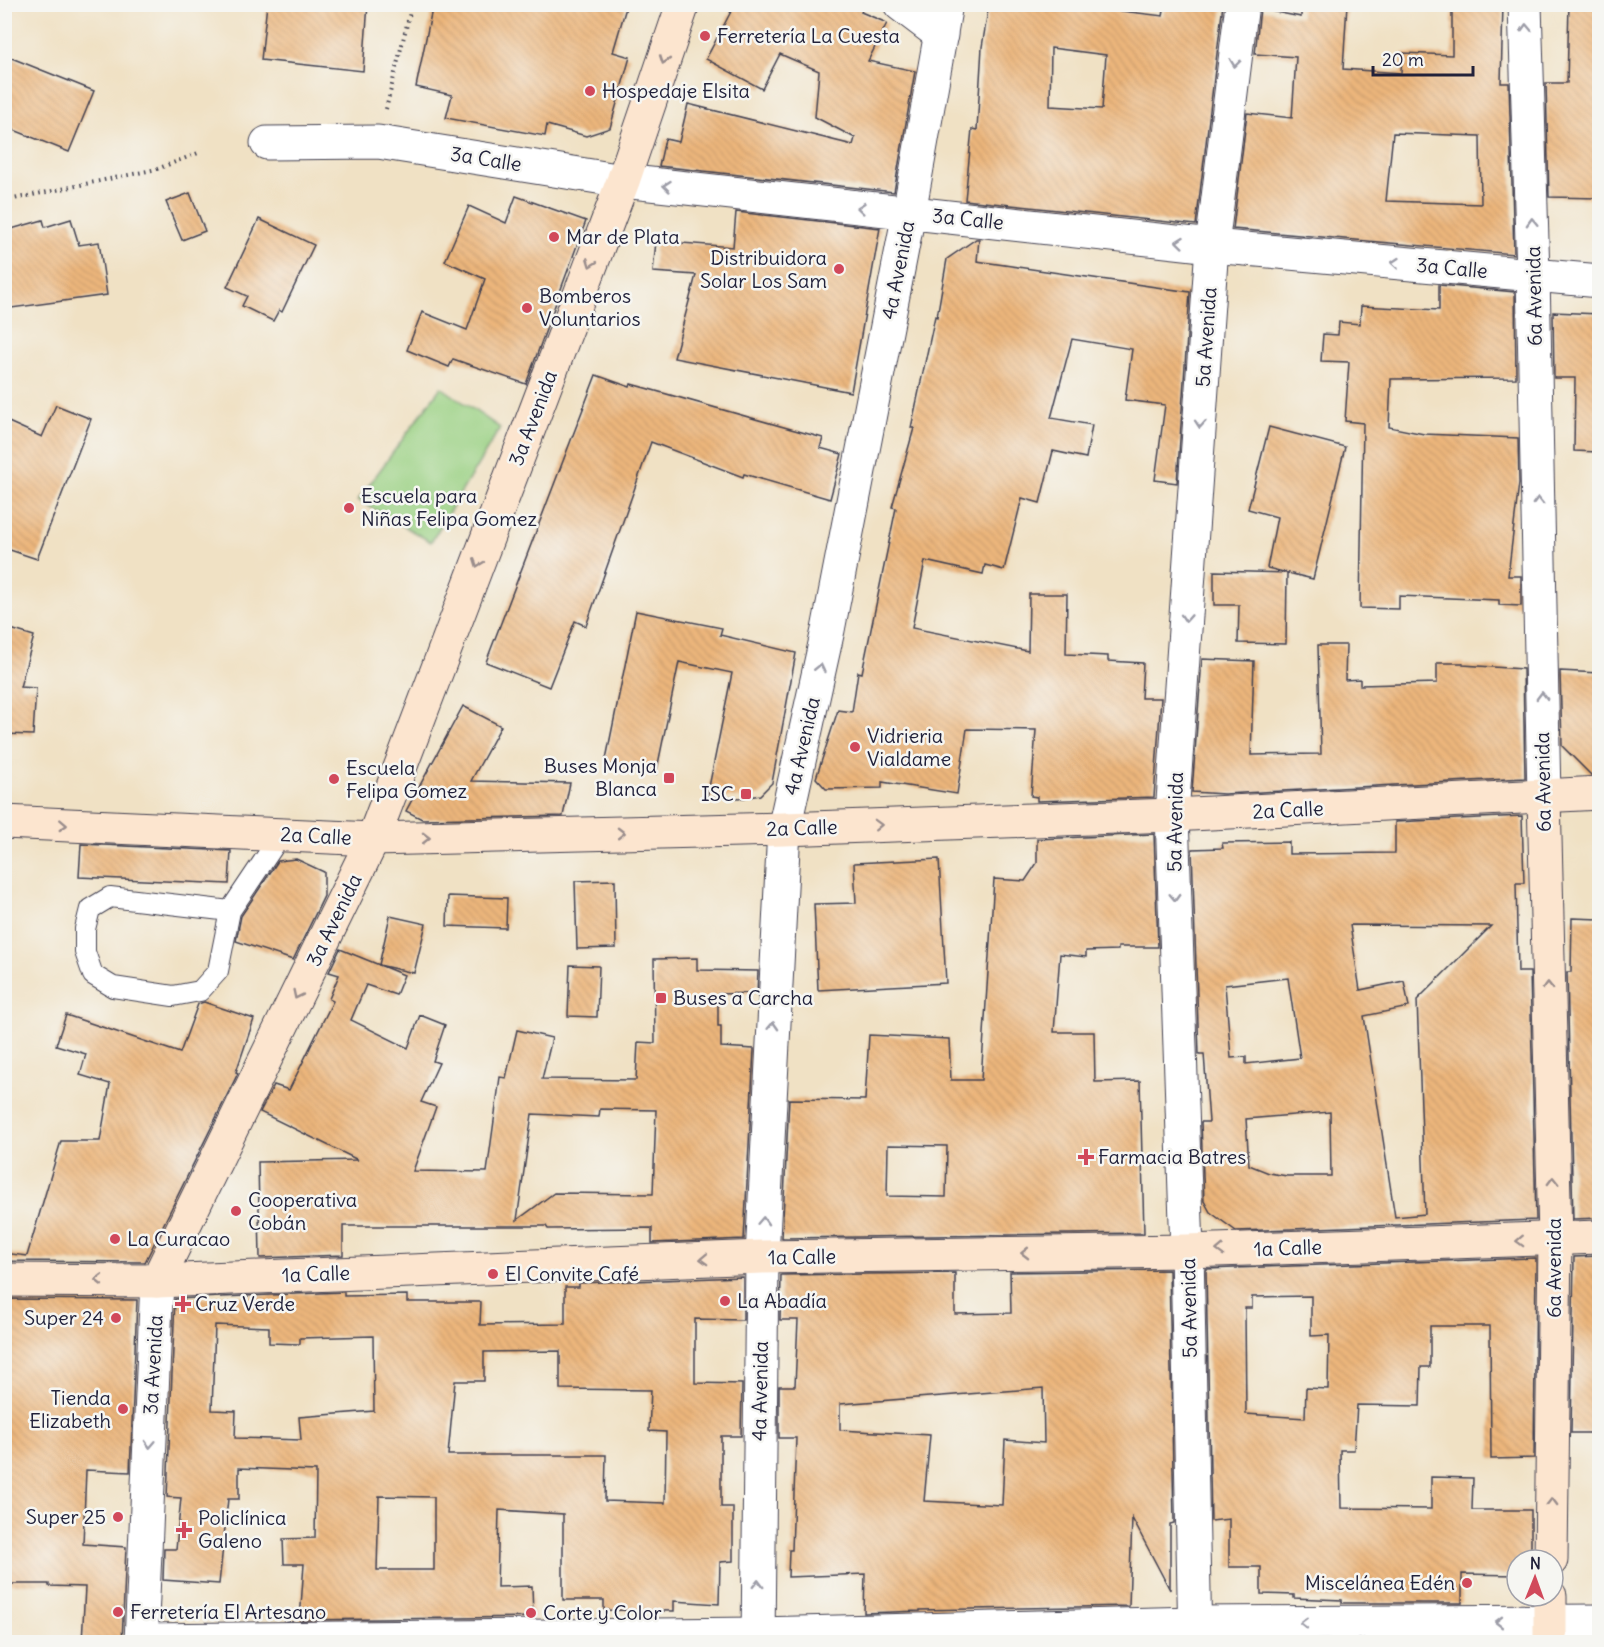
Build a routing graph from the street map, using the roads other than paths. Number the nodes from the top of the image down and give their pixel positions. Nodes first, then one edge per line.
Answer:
1 (683, 4) edge
2 (900, 4) edge
3 (1242, 4) edge
4 (1526, 4) edge
5 (943, 20) edge
6 (267, 144) dead end
7 (623, 181) junction
8 (909, 213) junction
9 (1212, 246) junction
10 (1533, 276) junction
11 (1599, 281) edge
12 (1599, 793) edge
13 (1544, 797) junction
14 (1172, 815) junction
15 (4, 822) edge
16 (784, 829) junction
17 (281, 835) junction
18 (373, 839) junction
19 (230, 911) junction
20 (1599, 1237) edge
21 (1555, 1239) junction
22 (1187, 1251) junction
23 (762, 1257) junction
24 (4, 1280) edge
25 (157, 1281) junction
26 (1551, 1548) edge
27 (1550, 1620) edge
28 (1599, 1621) edge
29 (1195, 1633) edge
30 (758, 1638) edge
31 (141, 1641) edge

1 -> 7 main road, 3a Avenida
2 - 5 street
3 -> 9 street, 5a Avenida
10 -> 4 street, 6a Avenida
5 - 8 street, 4a Avenida
6 - 7 street, 3a Calle
8 -> 7 street, 3a Calle
7 -> 18 main road, 3a Avenida
9 -> 8 street, 3a Calle
16 -> 8 street, 4a Avenida
10 -> 9 street, 3a Calle
9 -> 14 street, 5a Avenida
10 - 11 street, 3a Calle
13 -> 10 street, 6a Avenida
12 - 13 main road, 2a Calle
13 - 14 main road, 2a Calle
21 -> 13 main road, 6a Avenida
16 -> 14 main road, 2a Calle
14 -> 22 street, 5a Avenida
15 -> 17 main road, 2a Calle
18 -> 16 main road, 2a Calle
23 -> 16 street, 4a Avenida
17 - 18 main road, 2a Calle
17 - 19 lane
18 -> 25 main road, 3a Avenida
19 - 19 lane
20 - 21 main road, 1a Calle
21 -> 22 main road, 1a Calle
26 -> 21 main road, 6a Avenida
22 -> 23 main road, 1a Calle
22 - 29 street, 5a Avenida
23 -> 25 main road, 1a Calle
30 -> 23 street, 4a Avenida
25 -> 24 main road, 1a Calle
25 -> 31 street, 3a Avenida
27 - 28 street
27 -> 29 street
29 - 30 street
30 - 31 street

